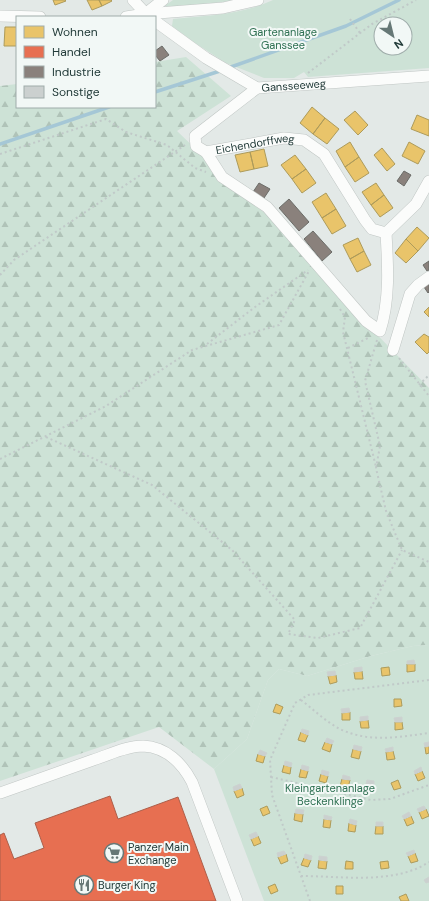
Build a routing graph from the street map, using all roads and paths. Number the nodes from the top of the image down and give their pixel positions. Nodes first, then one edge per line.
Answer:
1 (133, 0) edge
2 (163, 0) edge
3 (258, 0) edge
4 (410, 0) edge
5 (416, 0) edge
6 (412, 3) junction
7 (147, 15) edge
8 (0, 16) edge
9 (16, 16) edge
10 (136, 16) edge
11 (350, 19) dead end
12 (156, 22) edge
13 (360, 33) junction
14 (429, 76) edge
15 (296, 85) junction
16 (257, 88) junction
17 (195, 136) junction
18 (175, 152) junction
19 (206, 152) junction
20 (0, 154) edge
21 (222, 177) junction
22 (429, 181) edge
23 (386, 233) junction
24 (311, 268) junction
25 (315, 274) dead end
26 (0, 275) edge
27 (429, 277) edge
28 (337, 305) dead end
29 (380, 331) junction
30 (206, 345) junction
31 (348, 348) junction
32 (394, 350) joint
33 (429, 375) edge
34 (419, 385) junction
35 (429, 396) edge
36 (46, 436) junction
37 (0, 459) edge
38 (376, 468) junction
39 (402, 550) junction
40 (429, 562) edge
41 (429, 680) edge
42 (300, 700) junction
43 (429, 734) edge
44 (271, 777) junction
45 (429, 785) edge
46 (0, 794) edge
47 (429, 862) edge
48 (301, 876) junction
49 (237, 901) edge
50 (310, 901) edge

1 - 7 street
2 - 7 street
3 - 7 street
4 - 6 path
5 - 6 path
6 - 13 path
7 - 10 street
8 - 9 street
11 - 13 path
12 - 16 street, Gansseeweg
13 - 15 path
14 - 15 street, Gansseeweg
15 - 16 street, Gansseeweg
16 - 17 street
17 - 18 path
17 - 19 street, Eichendorffweg
18 - 20 path
18 - 21 path
18 - 26 path
19 - 21 street
19 - 23 street, Eichendorffweg
21 - 29 street
22 - 23 street
23 - 29 street
24 - 25 path
24 - 30 path
24 - 30 path
27 - 32 street
28 - 31 path
29 - 31 path
29 - 38 path
30 - 36 path
31 - 38 path
32 - 34 path
33 - 34 path
34 - 35 path
36 - 37 path
36 - 39 path
38 - 39 path
39 - 40 path
41 - 42 path
42 - 43 path
42 - 44 path
44 - 45 path
44 - 48 path
46 - 49 street
47 - 48 path
48 - 50 path

